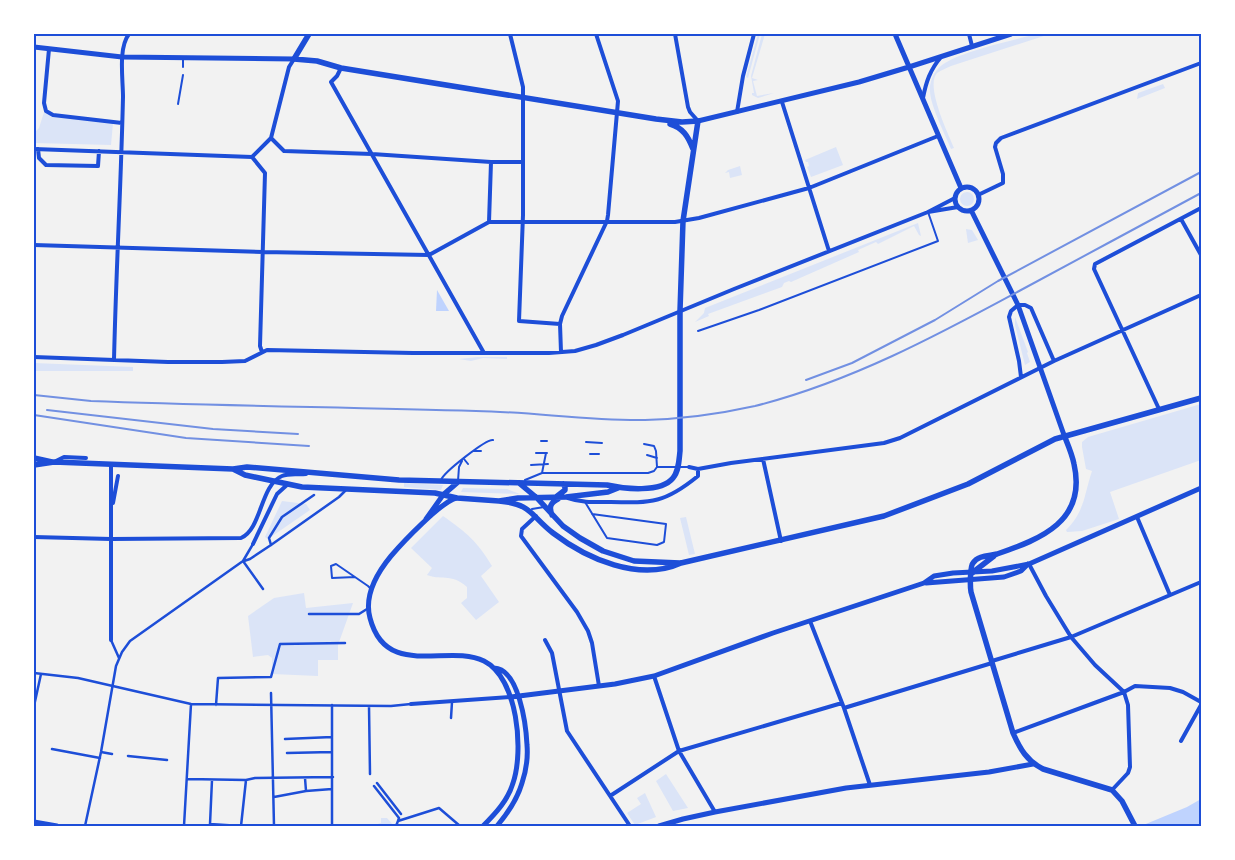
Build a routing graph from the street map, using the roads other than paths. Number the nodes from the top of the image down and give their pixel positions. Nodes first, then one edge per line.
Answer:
1 (129, 34) edge
2 (309, 34) edge
3 (510, 34) edge
4 (596, 34) edge
5 (676, 34) edge
6 (754, 34) edge
7 (895, 34) edge
8 (969, 34) edge
9 (1011, 34) edge
10 (972, 46) junction
11 (34, 47) edge
12 (49, 50) junction
13 (122, 57) junction
14 (941, 57) junction
15 (183, 58) junction
16 (294, 59) junction
17 (1201, 63) edge
18 (183, 67) dead end
19 (909, 67) junction
20 (340, 68) junction
21 (183, 75) dead end
22 (524, 96) junction
23 (923, 98) junction
24 (782, 102) junction
25 (178, 104) dead end
26 (737, 112) junction
27 (616, 113) junction
28 (656, 119) junction
29 (698, 121) junction
30 (122, 123) junction
31 (938, 136) junction
32 (271, 138) junction
33 (36, 149) edge
34 (98, 151) junction
35 (694, 152) junction
36 (121, 153) junction
37 (372, 154) junction
38 (252, 157) junction
39 (491, 162) junction
40 (523, 162) junction
41 (809, 188) junction
42 (961, 188) junction
43 (978, 195) junction
44 (954, 198) junction
45 (958, 207) junction
46 (1201, 208) edge
47 (971, 210) junction
48 (928, 212) junction
49 (1181, 219) junction
50 (683, 220) junction
51 (607, 221) junction
52 (489, 222) junction
53 (523, 222) junction
54 (34, 245) edge
55 (118, 247) junction
56 (829, 251) junction
57 (263, 252) junction
58 (429, 255) junction
59 (1201, 256) edge
60 (1201, 295) edge
61 (1018, 305) junction
62 (680, 311) junction
63 (560, 324) junction
64 (698, 331) dead end
65 (1123, 331) junction
66 (262, 352) junction
67 (561, 352) junction
68 (484, 353) junction
69 (34, 357) edge
70 (114, 360) junction
71 (1052, 362) junction
72 (1021, 377) junction
73 (1201, 398) edge
74 (1159, 409) junction
75 (1064, 436) junction
76 (493, 440) dead end
77 (541, 441) dead end
78 (547, 441) dead end
79 (586, 442) dead end
80 (602, 443) dead end
81 (644, 444) dead end
82 (473, 451) junction
83 (481, 451) dead end
84 (536, 453) dead end
85 (590, 454) dead end
86 (599, 454) dead end
87 (647, 455) dead end
88 (34, 458) edge
89 (86, 458) dead end
90 (657, 458) junction
91 (763, 459) junction
92 (464, 460) junction
93 (54, 462) junction
94 (111, 464) junction
95 (468, 464) dead end
96 (548, 464) dead end
97 (34, 465) edge
98 (531, 465) dead end
99 (544, 465) junction
100 (689, 467) joint
101 (657, 468) junction
102 (233, 469) junction
103 (698, 469) junction
104 (310, 473) junction
105 (542, 473) junction
106 (118, 476) dead end
107 (441, 481) junction
108 (275, 482) junction
109 (458, 482) junction
110 (518, 483) junction
111 (288, 484) junction
112 (562, 484) junction
113 (619, 488) junction
114 (1201, 488) edge
115 (346, 489) junction
116 (277, 494) junction
117 (314, 495) dead end
118 (443, 495) junction
119 (457, 498) junction
120 (537, 498) junction
121 (560, 498) junction
122 (499, 501) junction
123 (584, 502) junction
124 (545, 506) junction
125 (529, 510) junction
126 (112, 512) junction
127 (592, 514) junction
128 (536, 516) junction
129 (553, 516) junction
130 (1137, 517) junction
131 (423, 522) junction
132 (34, 537) edge
133 (111, 540) junction
134 (781, 541) junction
135 (253, 544) joint
136 (271, 545) junction
137 (243, 561) junction
138 (681, 563) junction
139 (1028, 564) junction
140 (972, 573) junction
141 (355, 577) junction
142 (970, 580) junction
143 (1201, 582) edge
144 (924, 583) junction
145 (264, 589) dead end
146 (372, 590) junction
147 (1170, 595) junction
148 (369, 609) junction
149 (309, 614) dead end
150 (810, 621) junction
151 (1071, 637) junction
152 (111, 640) joint
153 (545, 640) dead end
154 (345, 643) dead end
155 (119, 658) junction
156 (993, 662) junction
157 (494, 668) junction
158 (34, 673) edge
159 (41, 674) junction
160 (654, 676) junction
161 (113, 685) junction
162 (599, 686) junction
163 (559, 691) junction
164 (1124, 692) junction
165 (271, 693) dead end
166 (519, 696) junction
167 (511, 697) junction
168 (452, 702) junction
169 (842, 703) junction
170 (191, 704) junction
171 (411, 704) joint
172 (1201, 704) edge
173 (216, 705) junction
174 (34, 706) edge
175 (271, 706) junction
176 (332, 706) junction
177 (369, 706) junction
178 (844, 708) junction
179 (451, 718) dead end
180 (1013, 733) junction
181 (332, 737) junction
182 (272, 739) junction
183 (276, 739) dead end
184 (286, 739) dead end
185 (1180, 742) dead end
186 (52, 749) dead end
187 (679, 751) junction
188 (101, 752) junction
189 (332, 752) junction
190 (287, 753) dead end
191 (112, 754) dead end
192 (272, 754) junction
193 (276, 754) dead end
194 (128, 756) dead end
195 (100, 758) junction
196 (167, 760) dead end
197 (182, 760) dead end
198 (188, 760) junction
199 (1033, 764) junction
200 (370, 774) dead end
201 (332, 777) junction
202 (273, 778) junction
203 (305, 778) junction
204 (187, 779) junction
205 (212, 780) junction
206 (246, 780) junction
207 (870, 785) junction
208 (332, 790) junction
209 (1112, 790) junction
210 (306, 791) junction
211 (610, 796) junction
212 (274, 797) junction
213 (715, 812) junction
214 (401, 814) dead end
215 (398, 821) junction
216 (34, 822) edge
217 (57, 826) edge
218 (85, 826) edge
219 (184, 826) edge
220 (274, 826) edge
221 (332, 826) edge
222 (396, 826) edge
223 (460, 826) edge
224 (484, 826) edge
225 (497, 826) edge
226 (630, 826) edge
227 (660, 826) edge
228 (1135, 826) edge

1 - 13 street
2 - 16 main road
3 - 22 street
4 - 27 street
5 - 29 street
6 - 26 street
7 - 19 main road
8 - 10 street
9 - 10 main road
10 - 14 main road
11 - 12 main road
12 - 13 main road
12 - 30 street
13 - 15 main road
13 - 30 street
14 - 19 main road
14 - 23 street
15 - 16 main road
15 - 18 lane
16 - 20 main road
16 - 32 street
17 - 43 street
19 - 23 main road
19 - 24 main road
20 - 22 main road
20 - 37 street
21 - 25 lane
22 - 27 main road
22 - 40 street
23 - 31 main road
24 - 26 main road
24 - 41 street
26 - 29 main road
27 - 28 main road
27 - 51 street
28 - 29 main road
28 - 35 main road
29 - 35 main road
30 - 36 street
31 - 41 street
31 - 42 main road
32 - 37 street
32 - 38 street
33 - 34 street
33 - 34 street
34 - 36 street
35 - 50 main road
36 - 38 street
36 - 55 street
37 - 39 street
37 - 58 street
38 - 57 street
39 - 40 street
39 - 52 street
40 - 53 street
41 - 50 street
41 - 56 street
42 - 43 main road
42 - 44 main road
43 - 47 main road
44 - 45 main road
44 - 48 street
45 - 47 main road
45 - 48 street
46 - 49 street
47 - 61 main road
48 - 56 street
48 - 64 lane
49 - 59 street
49 - 65 street
50 - 51 street
50 - 62 main road
51 - 53 street
51 - 63 street
52 - 53 street
52 - 58 street
53 - 63 street
54 - 55 street
55 - 57 street
55 - 70 street
56 - 62 street
57 - 58 street
57 - 66 street
58 - 68 street
60 - 65 street
61 - 71 street
61 - 72 street
61 - 75 main road
62 - 67 street
62 - 113 main road
63 - 67 street
65 - 71 street
65 - 74 street
66 - 68 street
66 - 70 street
67 - 68 street
69 - 70 street
71 - 72 street
72 - 91 street
73 - 74 main road
74 - 75 main road
75 - 134 main road
75 - 140 main road
76 - 82 lane
77 - 78 lane
79 - 80 lane
81 - 90 lane
82 - 83 lane
82 - 92 lane
84 - 99 lane
85 - 86 lane
87 - 90 lane
88 - 93 main road
89 - 93 street
90 - 101 lane
91 - 103 street
91 - 134 street
92 - 95 lane
92 - 107 lane
92 - 109 lane
93 - 94 main road
93 - 97 main road
94 - 102 main road
94 - 126 street
96 - 99 lane
98 - 99 lane
99 - 105 lane
100 - 101 lane
100 - 103 street
101 - 105 lane
102 - 104 main road
102 - 108 main road
103 - 123 street
104 - 107 main road
104 - 108 street
105 - 110 lane
106 - 126 street
107 - 109 main road
108 - 111 main road
108 - 116 street
108 - 133 street
109 - 110 main road
109 - 118 main road
110 - 112 main road
110 - 120 main road
111 - 115 main road
111 - 116 street
112 - 113 main road
112 - 121 main road
113 - 121 main road
114 - 130 main road
115 - 118 main road
115 - 136 street
116 - 135 street
117 - 136 street
118 - 119 main road
118 - 131 main road
119 - 122 main road
119 - 131 main road
120 - 121 main road
120 - 122 main road
120 - 124 main road
121 - 123 street
121 - 129 main road
122 - 125 main road
123 - 127 lane
124 - 125 lane
124 - 129 main road
125 - 128 main road
126 - 133 street
127 - 127 lane
128 - 138 main road
128 - 162 street
129 - 138 main road
130 - 139 main road
130 - 147 street
131 - 146 main road
132 - 133 street
133 - 152 street
134 - 138 main road
135 - 137 street
136 - 137 street
137 - 145 street
137 - 155 street
139 - 140 main road
139 - 142 main road
139 - 151 street
140 - 142 main road
140 - 144 main road
141 - 141 lane
141 - 146 lane
142 - 144 main road
142 - 156 main road
143 - 147 street
144 - 150 main road
146 - 148 main road
147 - 151 street
148 - 149 street
148 - 157 main road
150 - 160 main road
150 - 169 street
151 - 156 street
151 - 164 street
152 - 155 street
153 - 163 street
154 - 173 street
155 - 161 street
156 - 178 street
156 - 180 main road
157 - 166 main road
157 - 167 main road
158 - 159 street
159 - 161 street
159 - 174 street
160 - 162 main road
160 - 187 street
161 - 170 street
161 - 188 street
162 - 163 main road
163 - 166 main road
163 - 211 street
164 - 172 street
164 - 180 street
164 - 209 street
165 - 175 street
166 - 167 main road
166 - 225 main road
167 - 168 street
167 - 224 main road
168 - 171 street
168 - 179 street
169 - 178 street
169 - 187 street
170 - 173 street
170 - 198 street
171 - 177 street
172 - 185 street
173 - 175 street
175 - 176 street
175 - 182 street
176 - 177 street
176 - 181 street
177 - 200 street
178 - 207 street
180 - 199 main road
181 - 184 street
181 - 189 street
182 - 183 street
182 - 192 street
186 - 195 street
187 - 211 street
187 - 213 street
188 - 191 street
188 - 195 street
189 - 190 street
189 - 201 street
192 - 193 street
192 - 202 street
194 - 196 street
195 - 218 street
197 - 198 street
198 - 204 street
199 - 207 main road
199 - 209 main road
201 - 203 street
201 - 208 street
202 - 203 street
202 - 206 street
202 - 212 street
203 - 210 street
204 - 205 street
204 - 219 street
205 - 206 street
205 - 206 street
207 - 213 main road
208 - 210 street
208 - 221 street
209 - 228 main road
210 - 212 street
211 - 226 street
212 - 220 street
213 - 227 main road
214 - 215 street
215 - 222 street
215 - 223 street
216 - 217 main road

